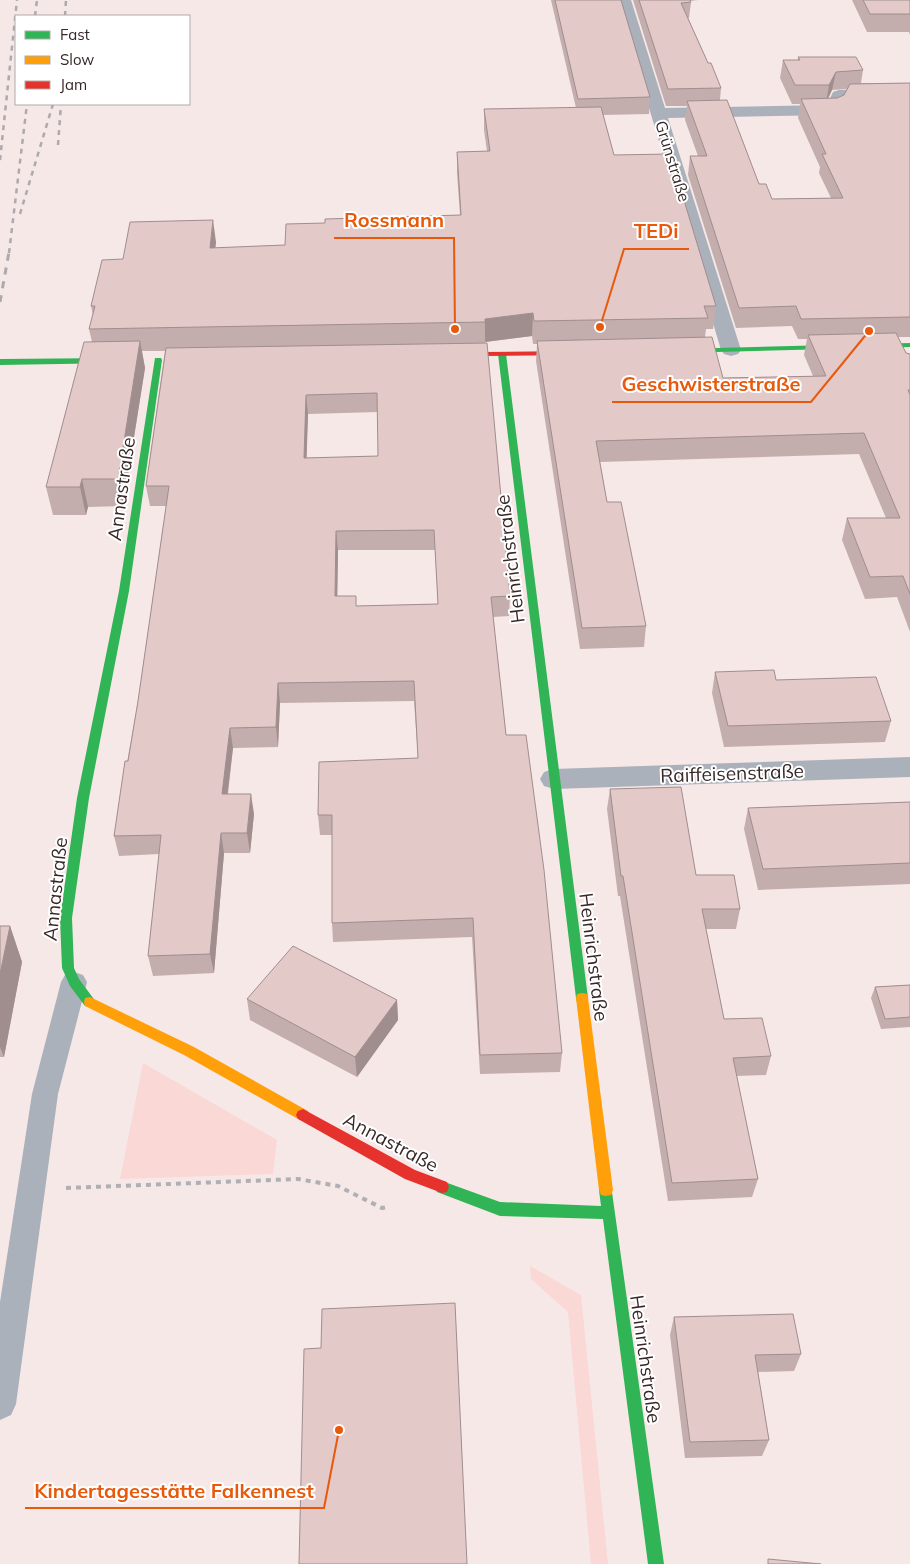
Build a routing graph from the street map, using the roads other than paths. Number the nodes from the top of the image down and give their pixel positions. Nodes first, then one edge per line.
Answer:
1 (624, 0) edge
2 (910, 94) edge
3 (658, 113) junction
4 (731, 350) junction
5 (905, 350) edge
6 (671, 351) edge
7 (581, 353) edge
8 (472, 354) edge
9 (502, 354) junction
10 (158, 360) dead end
11 (129, 361) edge
12 (0, 362) edge
13 (910, 768) edge
14 (554, 779) junction
15 (74, 982) junction
16 (609, 1214) junction
17 (0, 1404) edge
18 (656, 1564) edge

1 - 3 street, Grünstraße
2 - 3 street
3 - 4 street, Grünstraße
4 - 5 street
4 - 6 street
7 - 9 street
8 - 9 street
9 - 14 street, Heinrichstraße
10 - 15 street, Annastraße
11 - 12 street
13 - 14 street, Raiffeisenstraße
14 - 16 street, Heinrichstraße
15 - 16 street, Annastraße
15 - 17 lane
16 - 18 street, Heinrichstraße

